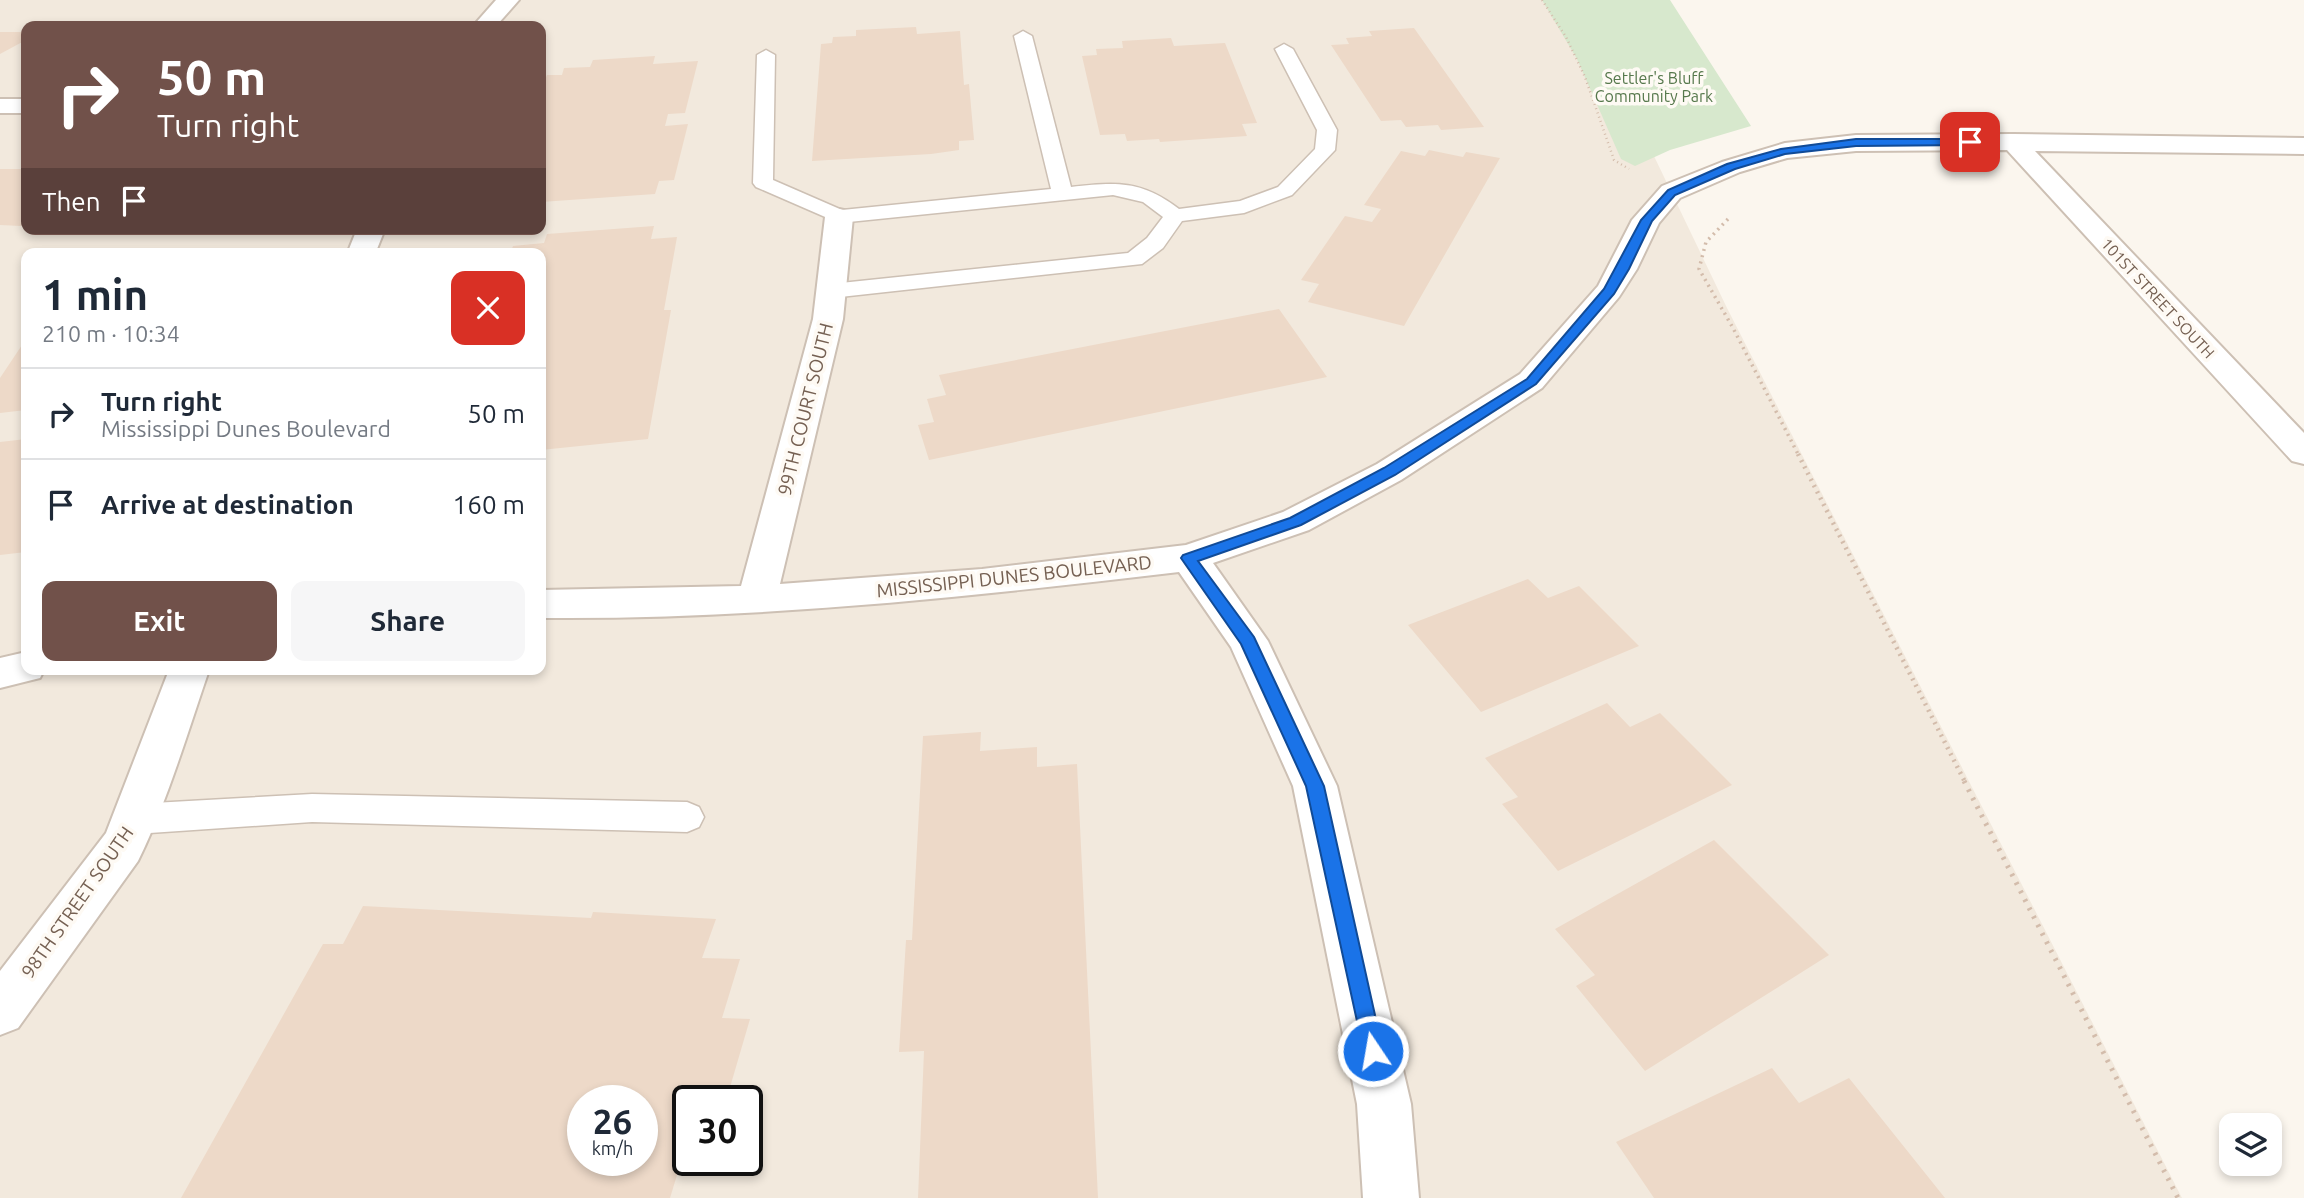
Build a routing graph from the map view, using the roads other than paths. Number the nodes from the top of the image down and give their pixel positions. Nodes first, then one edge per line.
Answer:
1 (508, 0) edge
2 (489, 21) edge
3 (1023, 36) dead end
4 (1284, 49) dead end
5 (766, 55) dead end
6 (0, 106) edge
7 (21, 106) edge
8 (2013, 142) junction
9 (2304, 146) edge
10 (1063, 196) junction
11 (1175, 216) junction
12 (839, 217) junction
13 (831, 290) junction
14 (2304, 453) edge
15 (1189, 558) junction
16 (757, 600) junction
17 (546, 604) edge
18 (21, 668) edge
19 (0, 673) edge
20 (187, 675) edge
21 (687, 817) dead end
22 (135, 820) junction
23 (0, 1011) edge
24 (1391, 1198) edge

1 - 2 street
3 - 10 lane
4 - 11 lane
5 - 12 lane
6 - 7 street
8 - 9 street, MISSISSIPPI DUNES BOULEVARD
8 - 14 street, 101ST STREET SOUTH
8 - 15 street, MISSISSIPPI DUNES BOULEVARD
10 - 11 lane
10 - 12 lane
11 - 13 lane
12 - 13 street, 99TH COURT SOUTH
13 - 16 street, 99TH COURT SOUTH
15 - 16 street, MISSISSIPPI DUNES BOULEVARD
15 - 24 street
16 - 17 street, MISSISSIPPI DUNES BOULEVARD
18 - 19 street
20 - 22 street, 98TH STREET SOUTH
21 - 22 lane
22 - 23 street, 98TH STREET SOUTH

